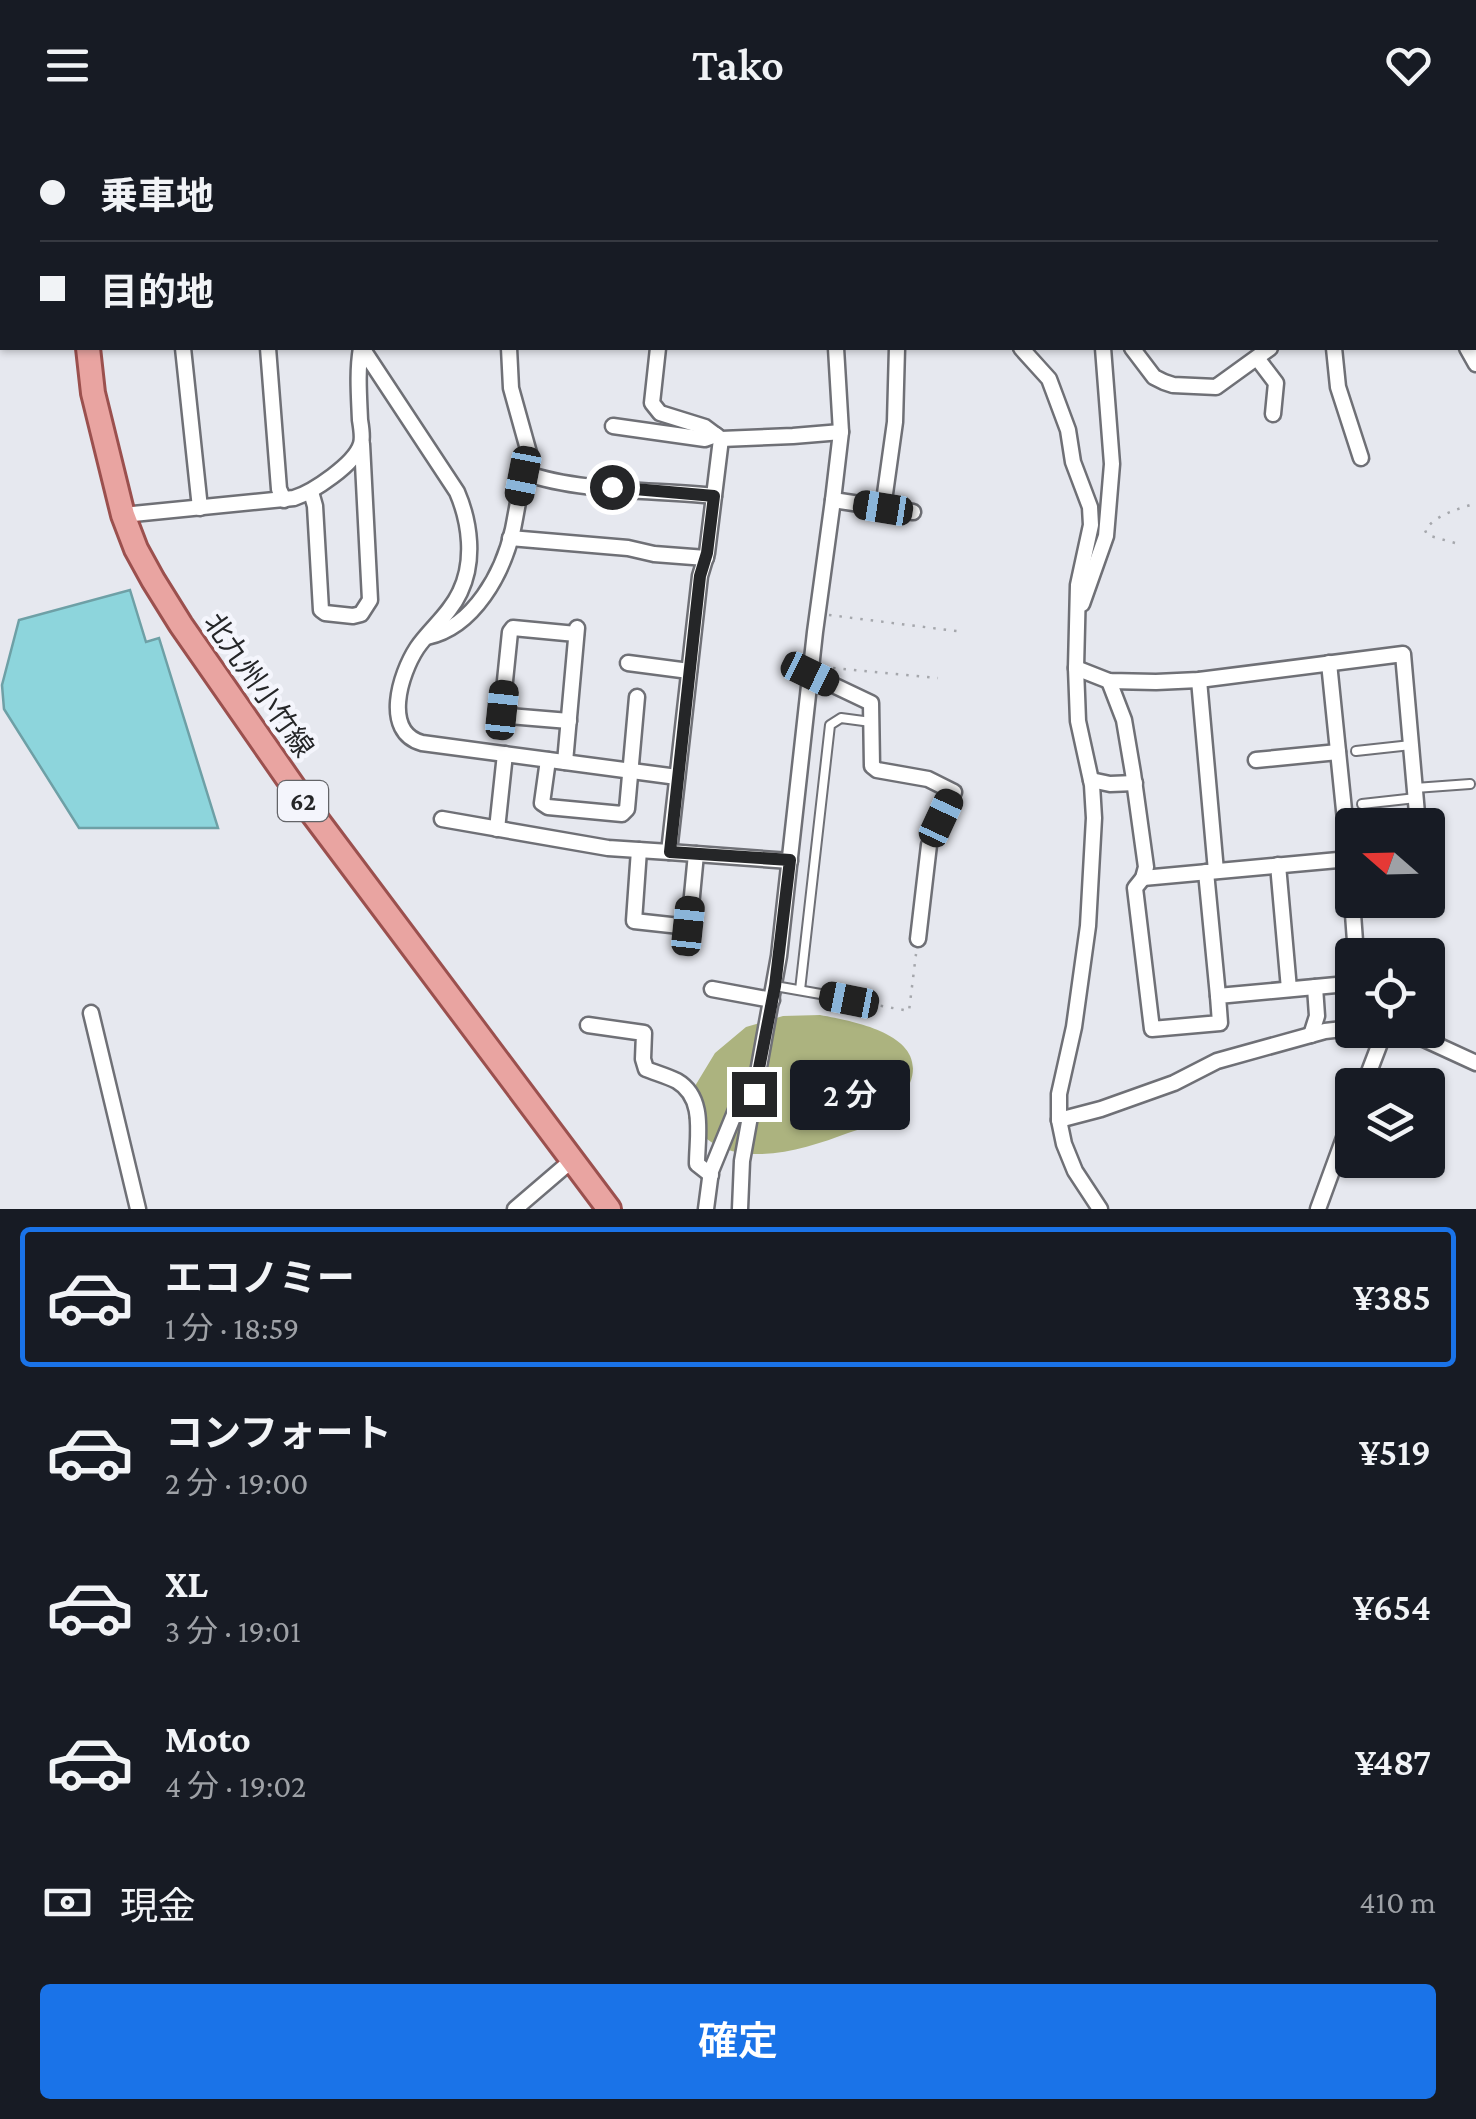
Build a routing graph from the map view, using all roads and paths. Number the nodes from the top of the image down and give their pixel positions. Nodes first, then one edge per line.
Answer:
1 (88, 350) edge
2 (183, 350) edge
3 (268, 350) edge
4 (362, 350) edge
5 (363, 350) edge
6 (508, 350) edge
7 (658, 350) edge
8 (836, 350) edge
9 (896, 350) edge
10 (1022, 350) edge
11 (1102, 350) edge
12 (1134, 350) edge
13 (1267, 350) edge
14 (1334, 350) edge
15 (1257, 358) junction
16 (1273, 414) dead end
17 (613, 426) dead end
18 (841, 432) junction
19 (719, 437) junction
20 (362, 443) junction
21 (1362, 458) dead end
22 (525, 473) junction
23 (311, 492) junction
24 (714, 496) junction
25 (284, 500) junction
26 (833, 500) junction
27 (1476, 504) edge
28 (200, 508) junction
29 (883, 508) junction
30 (912, 512) dead end
31 (123, 515) junction
32 (510, 538) junction
33 (1454, 542) dead end
34 (706, 558) junction
35 (818, 613) junction
36 (1078, 614) junction
37 (964, 632) dead end
38 (426, 637) junction
39 (628, 663) dead end
40 (1330, 663) junction
41 (1076, 668) junction
42 (689, 670) junction
43 (811, 670) junction
44 (938, 678) dead end
45 (1199, 680) junction
46 (1109, 681) junction
47 (637, 697) dead end
48 (568, 721) junction
49 (872, 722) junction
50 (1411, 745) junction
51 (1338, 752) junction
52 (1356, 752) dead end
53 (505, 754) junction
54 (548, 760) junction
55 (1256, 760) dead end
56 (565, 762) junction
57 (630, 771) junction
58 (677, 777) junction
59 (1090, 780) junction
60 (1135, 783) junction
61 (1470, 784) dead end
62 (1415, 793) junction
63 (1362, 804) dead end
64 (1344, 808) edge
65 (1416, 808) edge
66 (442, 819) dead end
67 (497, 829) junction
68 (639, 850) junction
69 (670, 852) junction
70 (696, 854) junction
71 (790, 860) junction
72 (814, 863) junction
73 (1278, 865) junction
74 (1335, 867) edge
75 (1211, 871) junction
76 (1142, 878) junction
77 (918, 939) joint
78 (1335, 985) edge
79 (1315, 987) junction
80 (712, 989) dead end
81 (1289, 989) junction
82 (800, 990) junction
83 (773, 993) junction
84 (1218, 996) junction
85 (849, 1000) joint
86 (91, 1013) dead end
87 (588, 1025) dead end
88 (1335, 1031) edge
89 (1311, 1035) junction
90 (1443, 1048) edge
91 (1476, 1064) edge
92 (758, 1072) junction
93 (1059, 1120) junction
94 (571, 1160) junction
95 (1335, 1162) edge
96 (710, 1175) junction
97 (138, 1209) edge
98 (514, 1209) edge
99 (610, 1209) edge
100 (706, 1209) edge
101 (740, 1209) edge
102 (1100, 1209) edge
103 (1318, 1209) edge

1 - 31 main road, 北九州小竹線 / 62
2 - 28 street
3 - 25 street
4 - 20 street
5 - 38 street
6 - 22 street
7 - 19 street
8 - 18 street
9 - 29 street
10 - 36 street
11 - 36 street
12 - 15 street
13 - 15 street
14 - 21 street
15 - 16 street
17 - 19 street
18 - 19 street
18 - 26 street
19 - 24 street
20 - 23 street
20 - 23 street
22 - 24 street
22 - 32 street
23 - 25 street
24 - 34 street
25 - 28 street
26 - 29 street
26 - 35 street
27 - 33 path
28 - 31 street
29 - 30 street
31 - 94 main road, 北九州小竹線 / 62
32 - 34 street
32 - 38 street
34 - 42 street
35 - 37 path
35 - 43 street
36 - 41 street
38 - 53 street
39 - 42 street
40 - 45 street
40 - 50 street
40 - 51 street
41 - 46 street
41 - 59 street
42 - 58 street
43 - 44 path
43 - 49 street
43 - 71 street
45 - 46 street
45 - 75 street
46 - 60 street
47 - 57 street
48 - 48 street
48 - 56 street
49 - 72 lane
49 - 77 street
50 - 52 lane
50 - 62 street
51 - 55 street
51 - 64 street
53 - 54 street
53 - 67 street
54 - 56 street
54 - 57 street
56 - 57 street
57 - 58 street
58 - 69 street
59 - 60 street
59 - 93 street
60 - 76 street
61 - 62 lane
62 - 63 lane
62 - 65 street
66 - 67 street
67 - 68 street
68 - 69 street
68 - 70 street
69 - 70 street
70 - 71 street
71 - 72 lane
71 - 83 street
72 - 82 lane
73 - 74 street
73 - 75 street
73 - 81 street
75 - 76 street
75 - 84 street
76 - 84 street
77 - 85 path
78 - 79 street
79 - 81 street
79 - 89 street
80 - 83 street
81 - 84 street
82 - 83 lane
82 - 85 lane
83 - 92 street
86 - 97 street
87 - 96 street
88 - 89 street
89 - 93 street
90 - 91 street
92 - 96 street
92 - 101 street
93 - 102 street
94 - 98 street
94 - 99 main road, 北九州小竹線 / 62
95 - 103 street
96 - 100 street

